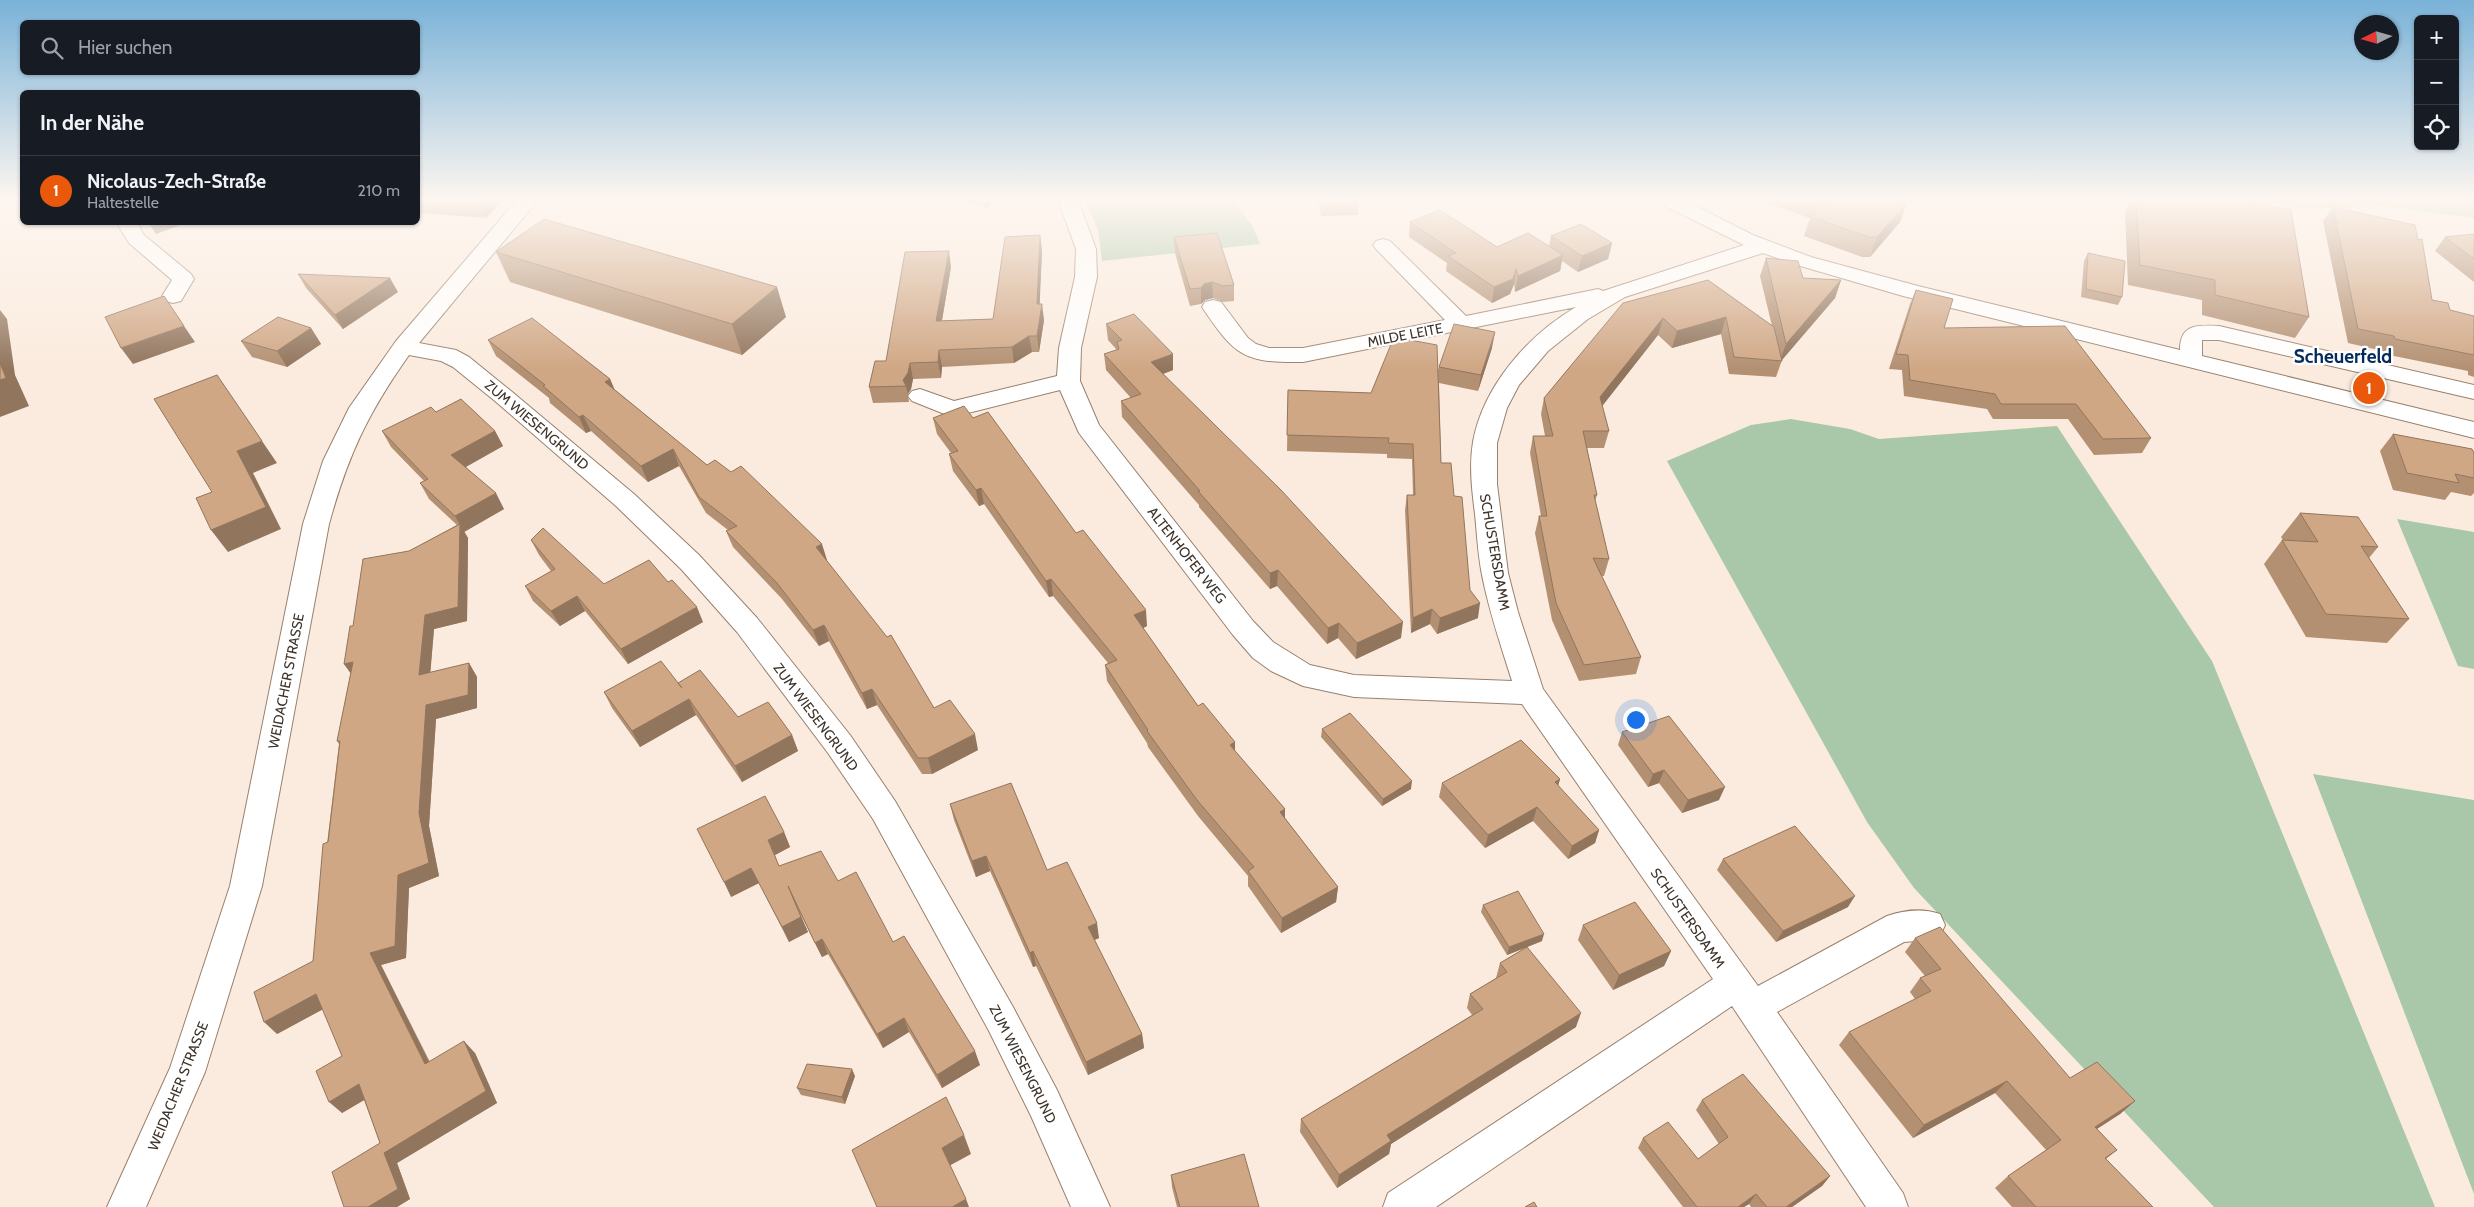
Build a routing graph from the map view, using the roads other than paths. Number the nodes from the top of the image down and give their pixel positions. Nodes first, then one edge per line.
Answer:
1 (157, 256) edge
2 (480, 256) edge
3 (1086, 256) edge
4 (1393, 256) edge
5 (1730, 256) edge
6 (1791, 256) edge
7 (1617, 292) junction
8 (173, 296) dead end
9 (1213, 307) dead end
10 (1462, 324) junction
11 (404, 347) junction
12 (2191, 360) junction
13 (1068, 381) junction
14 (2474, 392) edge
15 (920, 396) dead end
16 (2474, 430) edge
17 (1530, 693) junction
18 (1928, 925) dead end
19 (1744, 996) junction
20 (126, 1207) edge
21 (1091, 1207) edge
22 (1402, 1207) edge
23 (1889, 1207) edge

1 - 8 street
2 - 11 street, WEIDACHER STRASSE
3 - 13 street, ALTENHOFER WEG
4 - 10 street
5 - 7 street, SCHUSTERSDAMM
6 - 12 street
7 - 10 street, MILDE LEITE
7 - 17 street, SCHUSTERSDAMM
9 - 10 street, MILDE LEITE
11 - 20 street, WEIDACHER STRASSE
11 - 21 street, ZUM WIESENGRUND
12 - 14 street
12 - 16 street
13 - 15 street
13 - 17 street, ALTENHOFER WEG
17 - 19 street, SCHUSTERSDAMM
18 - 19 street
19 - 22 street
19 - 23 street, SCHUSTERSDAMM

